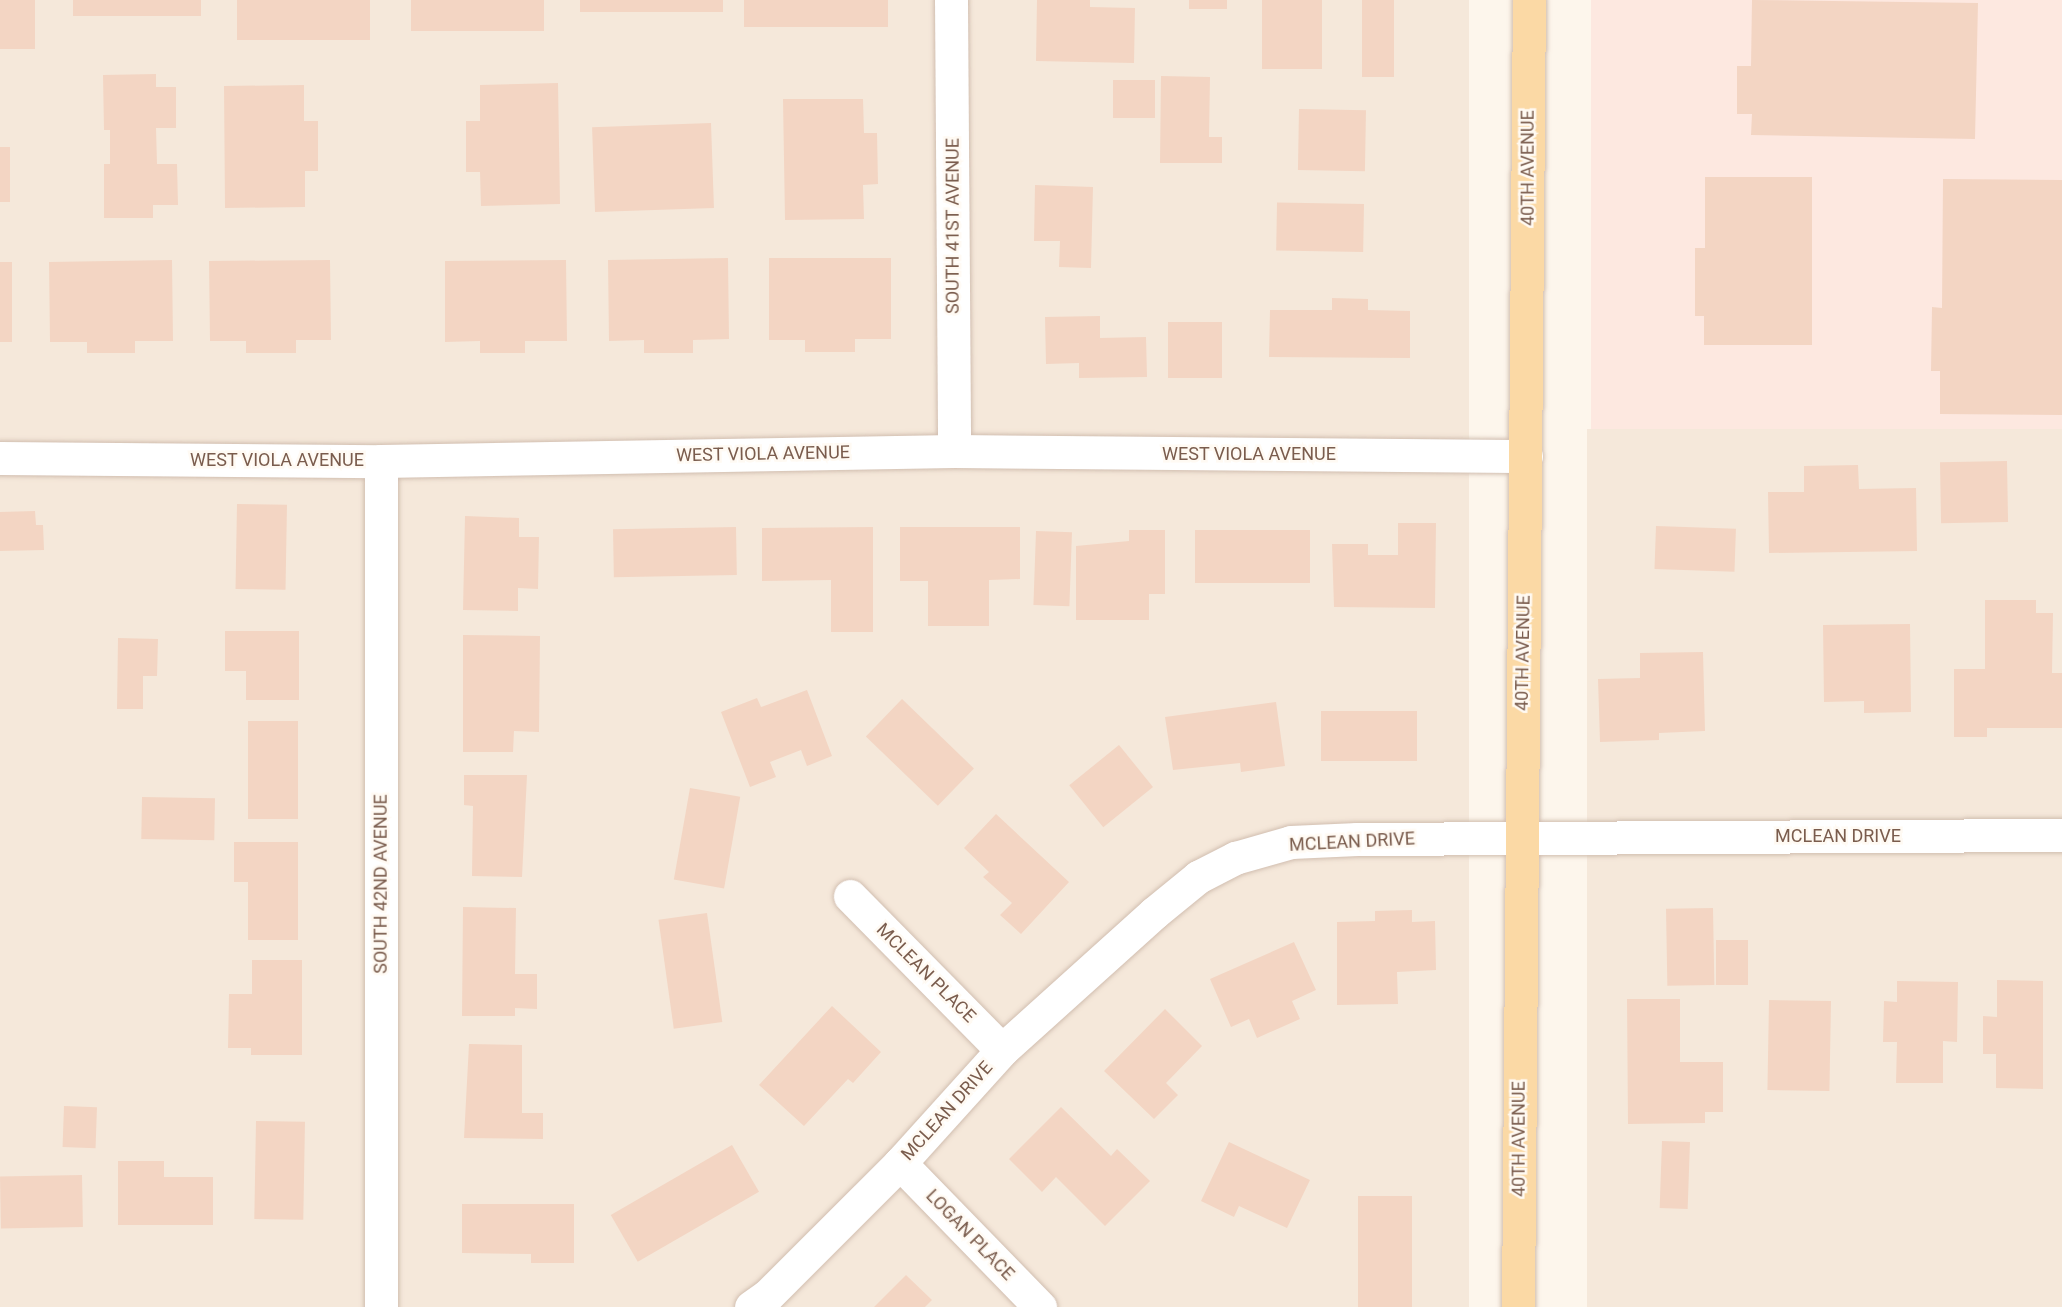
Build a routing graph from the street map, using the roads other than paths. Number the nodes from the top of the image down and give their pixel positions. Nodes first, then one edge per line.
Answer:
1 (951, 0) edge
2 (1530, 0) edge
3 (954, 451) junction
4 (1526, 456) junction
5 (0, 458) edge
6 (381, 461) junction
7 (2062, 835) edge
8 (1521, 837) junction
9 (850, 896) dead end
10 (1002, 1050) junction
11 (900, 1163) junction
12 (381, 1307) edge
13 (750, 1307) edge
14 (1040, 1307) edge
15 (1518, 1307) edge

1 - 3 street, SOUTH 41ST AVENUE
2 - 4 main road, 40TH AVENUE
3 - 4 street, WEST VIOLA AVENUE
3 - 6 street, WEST VIOLA AVENUE
4 - 8 main road, 40TH AVENUE
5 - 6 street, WEST VIOLA AVENUE
6 - 12 street, SOUTH 42ND AVENUE
7 - 8 street, MCLEAN DRIVE
8 - 10 street, MCLEAN DRIVE
8 - 15 main road, 40TH AVENUE
9 - 10 street, MCLEAN PLACE
10 - 11 street, MCLEAN DRIVE
11 - 13 street, MCLEAN DRIVE
11 - 14 street, LOGAN PLACE

